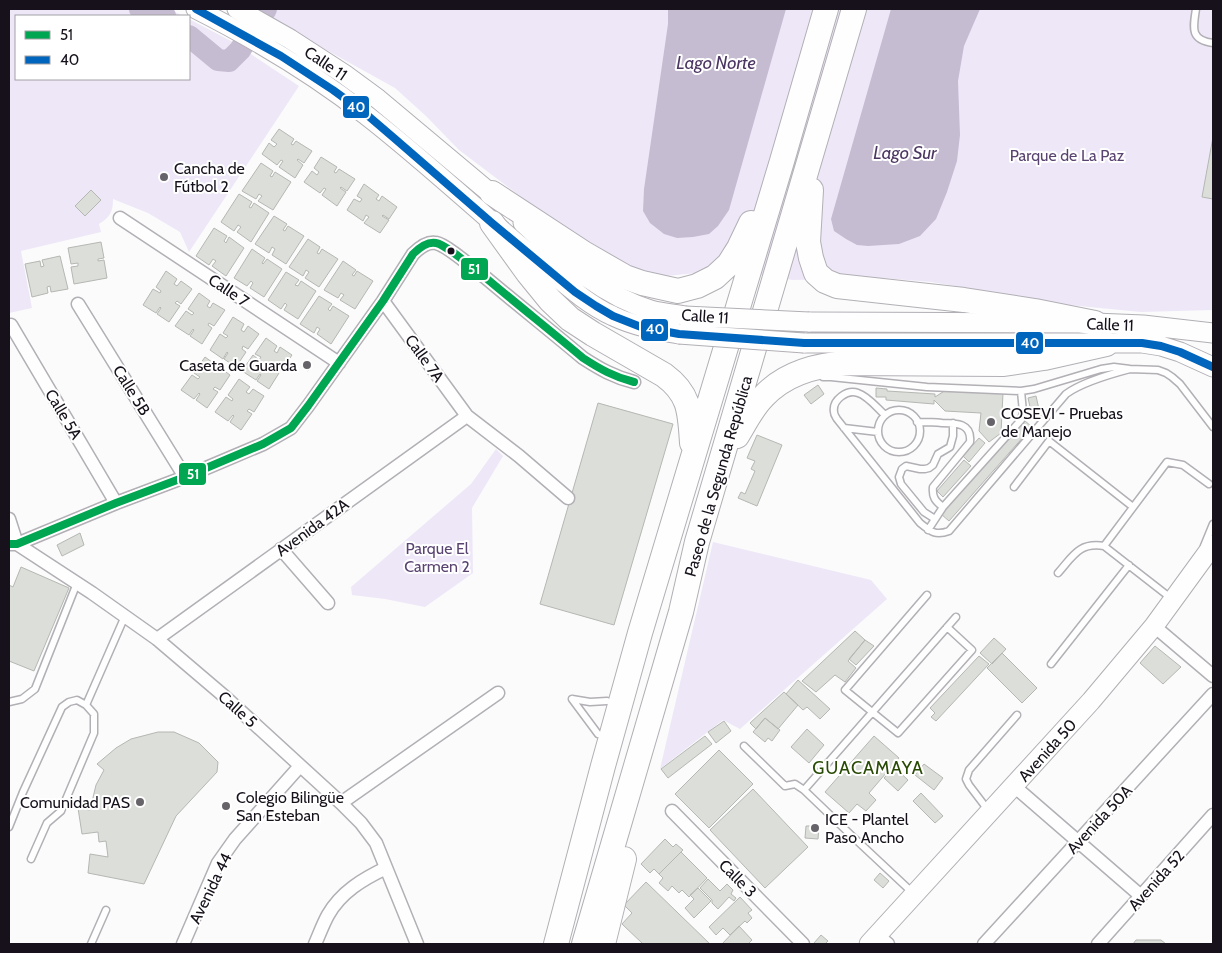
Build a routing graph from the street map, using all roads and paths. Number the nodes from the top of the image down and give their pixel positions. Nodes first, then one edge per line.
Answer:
1 (196, 9) edge
2 (237, 9) edge
3 (826, 9) edge
4 (854, 9) edge
5 (1196, 9) edge
6 (1213, 43) edge
7 (815, 141) junction
8 (782, 161) junction
9 (492, 194) junction
10 (120, 218) dead end
11 (492, 223) junction
12 (383, 300) junction
13 (78, 304) dead end
14 (1095, 323) junction
15 (11, 325) dead end
16 (1213, 333) edge
17 (1106, 344) junction
18 (339, 363) junction
19 (1213, 367) edge
20 (1130, 369) junction
21 (816, 378) dead end
22 (634, 382) dead end
23 (1059, 382) junction
24 (1021, 391) junction
25 (1063, 398) junction
26 (885, 415) junction
27 (467, 416) junction
28 (918, 422) junction
29 (953, 423) junction
30 (1213, 427) edge
31 (844, 428) junction
32 (878, 432) junction
33 (693, 456) junction
34 (721, 464) junction
35 (185, 477) junction
36 (1209, 484) dead end
37 (1014, 487) dead end
38 (568, 498) dead end
39 (116, 503) junction
40 (943, 507) junction
41 (1133, 507) junction
42 (9, 519) edge
43 (935, 519) junction
44 (1213, 524) edge
45 (928, 530) junction
46 (13, 544) edge
47 (1213, 545) edge
48 (1104, 546) junction
49 (281, 549) junction
50 (1129, 566) junction
51 (659, 568) junction
52 (1058, 573) dead end
53 (1191, 576) junction
54 (77, 583) junction
55 (927, 594) dead end
56 (1174, 600) junction
57 (328, 603) dead end
58 (681, 612) junction
59 (125, 616) junction
60 (956, 616) dead end
61 (1154, 626) junction
62 (947, 627) junction
63 (157, 638) junction
64 (1051, 664) dead end
65 (1213, 676) edge
66 (498, 693) dead end
67 (1213, 694) edge
68 (607, 701) junction
69 (9, 702) edge
70 (86, 705) junction
71 (872, 712) junction
72 (1017, 715) dead end
73 (598, 734) junction
74 (744, 746) dead end
75 (300, 766) junction
76 (1014, 786) junction
77 (804, 790) junction
78 (341, 803) junction
79 (672, 812) dead end
80 (990, 813) junction
81 (1213, 815) edge
82 (9, 827) edge
83 (1078, 842) junction
84 (31, 858) dead end
85 (386, 868) junction
86 (914, 894) junction
87 (1141, 896) junction
88 (106, 910) dead end
89 (878, 941) edge
90 (90, 944) edge
91 (184, 944) edge
92 (315, 944) edge
93 (417, 944) edge
94 (540, 944) edge
95 (556, 944) edge
96 (584, 944) edge
97 (603, 944) edge
98 (804, 944) edge
99 (984, 944) edge
100 (1098, 944) edge

1 - 11 main road, Calle 11
2 - 9 main road, Calle 11
3 - 8 highway, Paseo de la Segunda República
4 - 7 highway, Paseo de la Segunda República
5 - 6 lane
7 - 14 highway
7 - 34 highway, Paseo de la Segunda República
8 - 9 highway
8 - 33 highway, Paseo de la Segunda República
9 - 14 main road, Calle 11, bridge
10 - 18 street, Calle 7
11 - 17 main road, Calle 11, bridge
11 - 33 highway
12 - 18 street
12 - 22 street
12 - 27 street, Calle 7A
13 - 35 street, Calle 5B
14 - 16 main road, Calle 11
15 - 39 street, Calle 5A
17 - 19 main road, Calle 11
17 - 34 highway
18 - 35 street
20 - 23 lane
20 - 25 lane
20 - 30 lane
21 - 24 lane
23 - 24 lane
23 - 25 lane
24 - 40 lane
25 - 45 lane
26 - 28 lane
26 - 31 lane
26 - 32 lane
27 - 38 street, Calle 7A
27 - 49 street, Avenida 42A
28 - 29 lane
28 - 32 lane
29 - 40 lane
29 - 43 lane
31 - 32 lane
31 - 45 lane
33 - 51 highway, Paseo de la Segunda República
34 - 58 highway, Paseo de la Segunda República
35 - 39 street
36 - 41 lane
37 - 41 lane
39 - 46 street
40 - 43 lane
41 - 48 lane
42 - 46 street
43 - 45 lane
44 - 53 lane
46 - 54 street, Calle 5
47 - 53 main road, Avenida 50
48 - 50 lane
48 - 52 lane
49 - 57 street
49 - 63 street, Avenida 42A
50 - 56 lane
50 - 64 lane
51 - 68 highway
51 - 95 highway, Paseo de la Segunda República
53 - 56 main road, Avenida 50
54 - 59 street, Calle 5
54 - 69 lane
55 - 71 lane
56 - 61 main road, Avenida 50
58 - 96 highway, Paseo de la Segunda República
58 - 97 highway
59 - 63 street, Calle 5
59 - 70 lane
60 - 62 lane
61 - 65 street
61 - 76 main road, Avenida 50
62 - 71 lane
62 - 71 lane
63 - 75 street, Calle 5
66 - 78 street
67 - 83 street, Avenida 50A
68 - 73 highway
68 - 73 lane
70 - 82 lane
70 - 84 lane
71 - 77 lane
72 - 80 lane
73 - 94 highway
74 - 77 lane
75 - 78 street, Calle 5
75 - 91 street, Avenida 44
76 - 80 main road, Avenida 50
76 - 83 street
77 - 86 lane
78 - 85 street, Calle 5
79 - 98 street, Calle 3
80 - 86 main road, Avenida 50
81 - 87 street, Avenida 52
83 - 87 street
83 - 99 street, Avenida 50A
85 - 92 street
85 - 93 street, Calle 5
86 - 89 main road, Avenida 50
87 - 100 street, Avenida 52
88 - 90 lane

